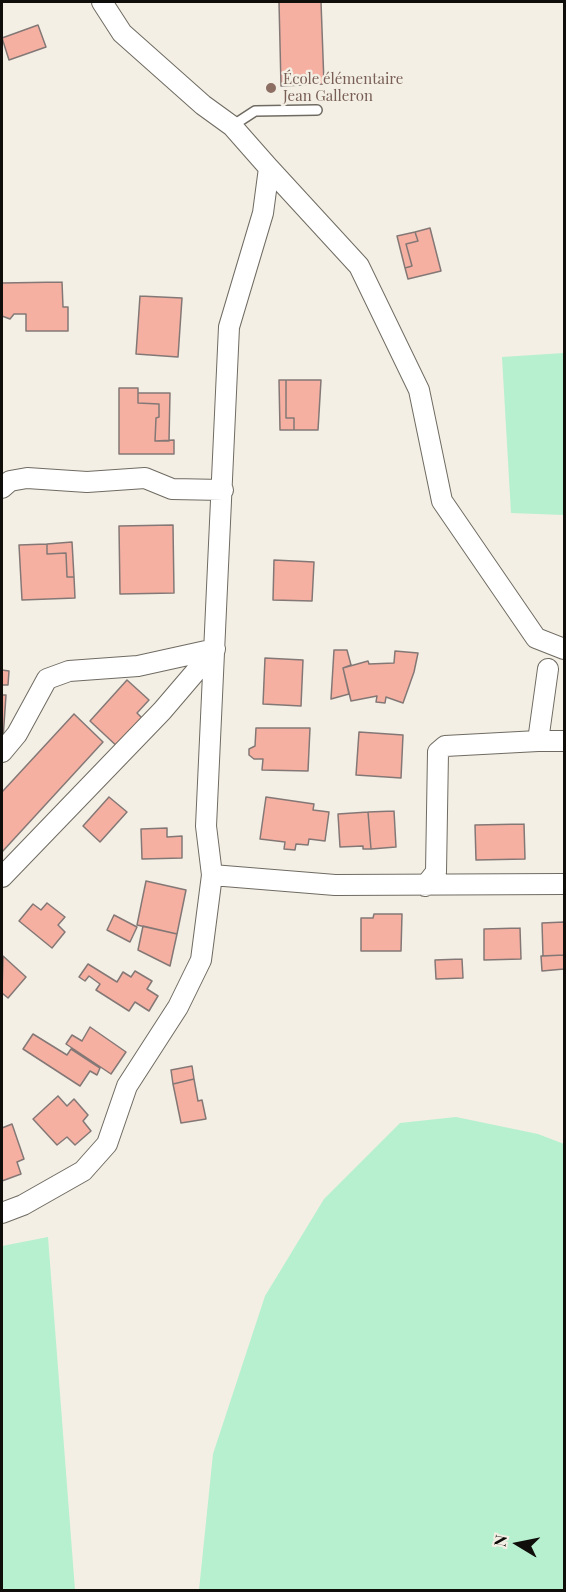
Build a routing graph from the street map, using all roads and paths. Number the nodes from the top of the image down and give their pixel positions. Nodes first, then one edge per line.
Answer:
1 (102, 2) edge
2 (317, 110) dead end
3 (232, 126) junction
4 (269, 168) junction
5 (2, 488) edge
6 (223, 490) junction
7 (215, 649) junction
8 (564, 649) edge
9 (548, 669) dead end
10 (538, 741) junction
11 (564, 741) edge
12 (2, 753) edge
13 (212, 875) junction
14 (2, 877) edge
15 (564, 884) edge
16 (425, 886) junction
17 (2, 1213) edge

1 - 3 street
2 - 3 lane
3 - 4 street
4 - 6 street
4 - 8 street
5 - 6 street
6 - 7 street
7 - 12 street
7 - 13 street
7 - 14 street
9 - 10 street
10 - 11 street
10 - 16 street
13 - 16 street
13 - 17 street
15 - 16 street

